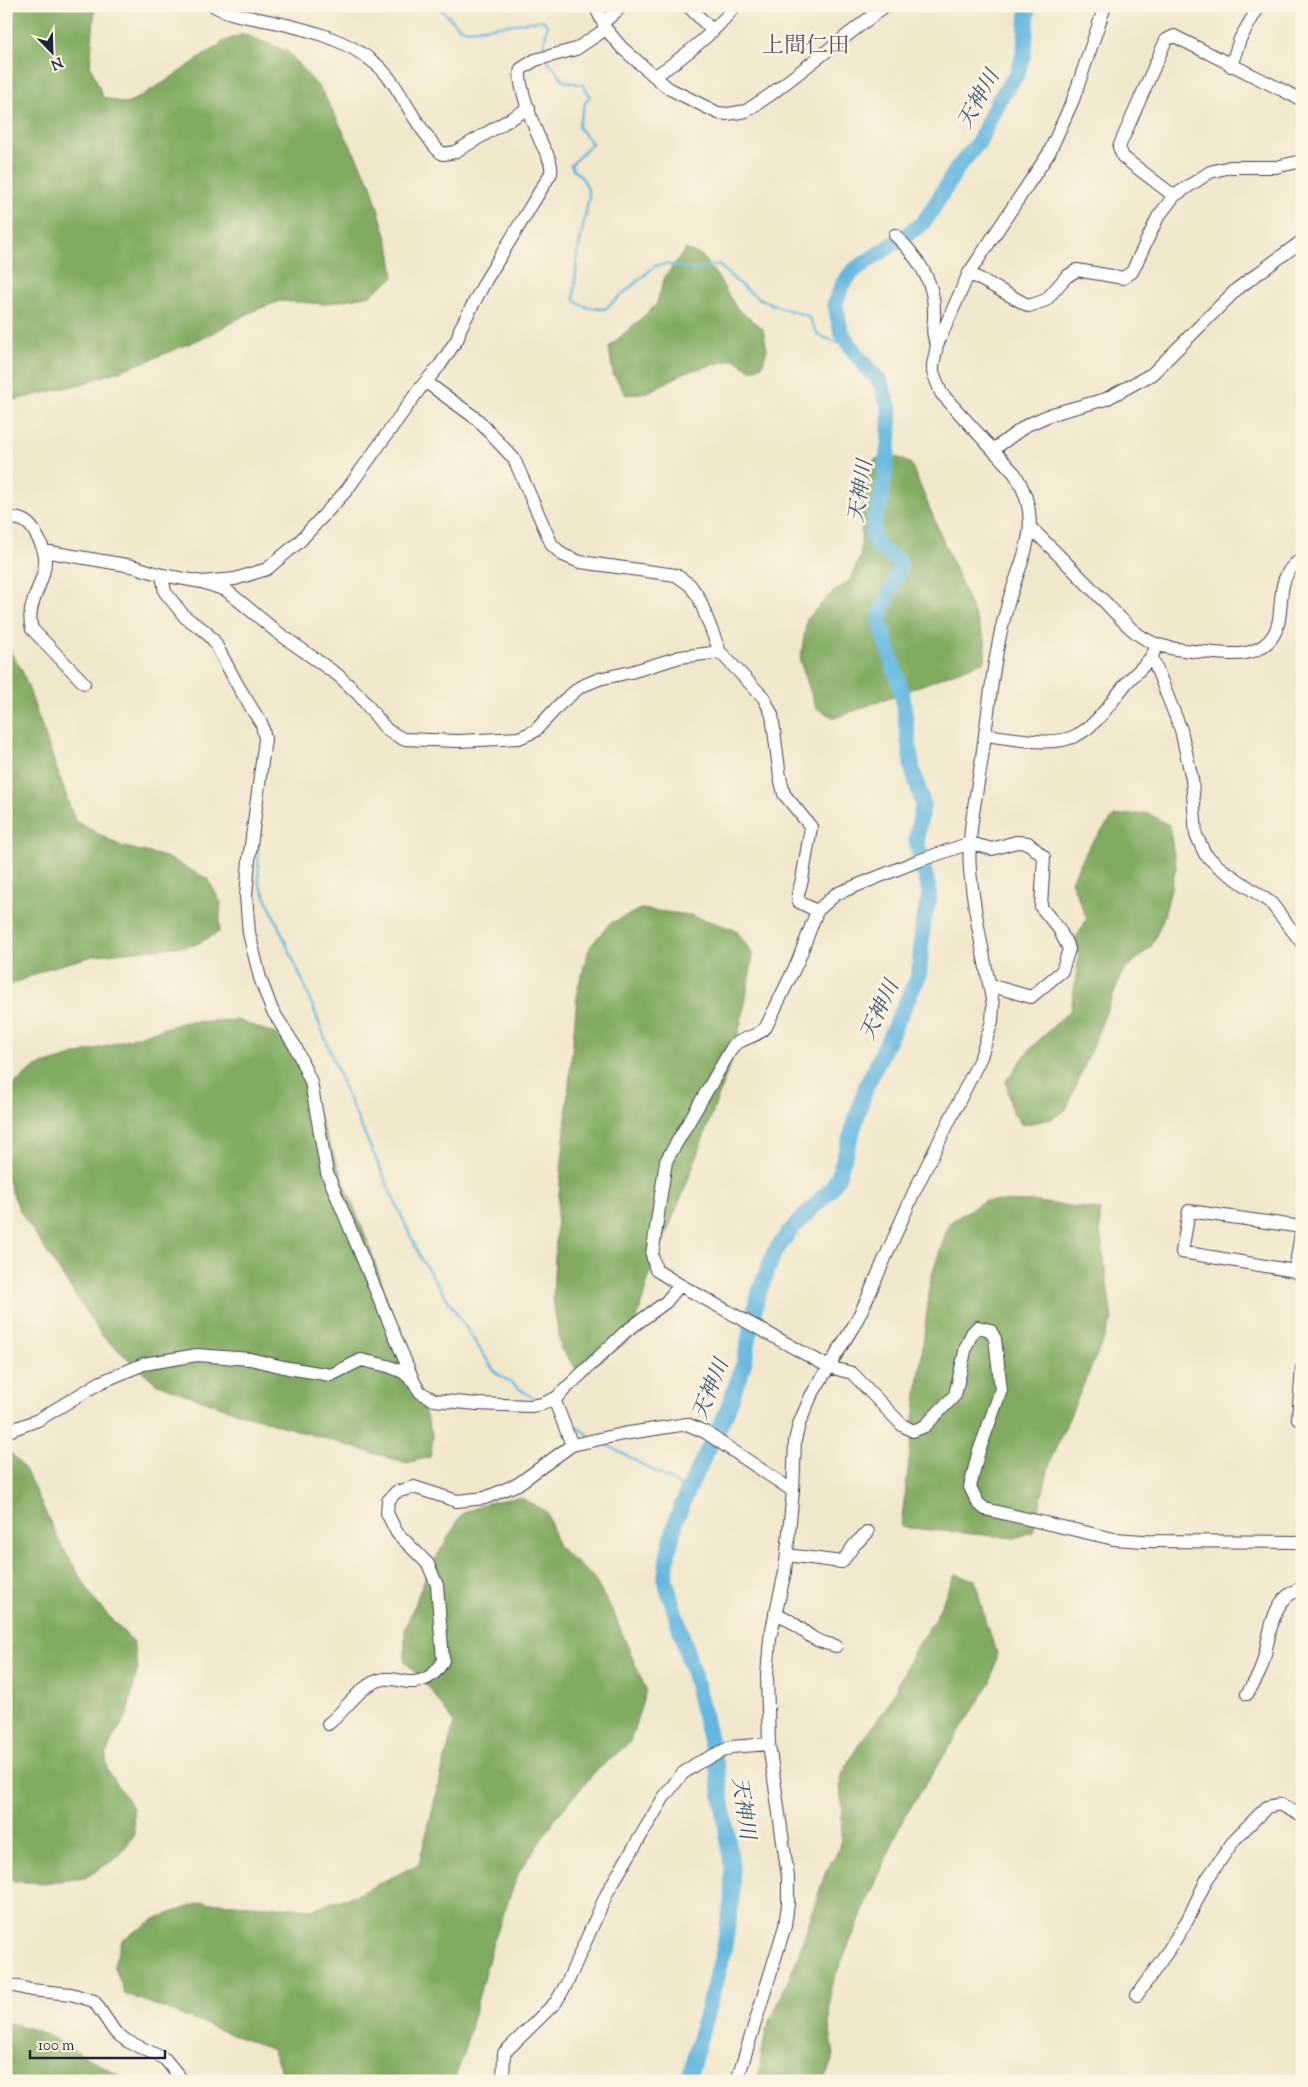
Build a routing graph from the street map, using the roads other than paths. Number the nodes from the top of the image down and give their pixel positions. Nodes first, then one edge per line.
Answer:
1 (214, 6) edge
2 (595, 6) edge
3 (622, 6) edge
4 (688, 6) edge
5 (735, 6) edge
6 (885, 6) edge
7 (1104, 6) edge
8 (1259, 6) edge
9 (604, 26) junction
10 (712, 31) junction
11 (1231, 66) junction
12 (655, 76) junction
13 (1302, 100) edge
14 (529, 108) junction
15 (1302, 161) edge
16 (1174, 196) junction
17 (900, 240) dead end
18 (1302, 241) edge
19 (969, 273) junction
20 (937, 345) junction
21 (426, 382) junction
22 (994, 449) junction
23 (6, 518) edge
24 (1030, 527) junction
25 (44, 551) junction
26 (1302, 560) edge
27 (162, 575) junction
28 (202, 582) junction
29 (1157, 645) junction
30 (720, 652) junction
31 (1152, 657) junction
32 (84, 682) dead end
33 (985, 735) junction
34 (970, 842) junction
35 (818, 911) junction
36 (1302, 943) edge
37 (989, 985) junction
38 (1302, 1227) edge
39 (1298, 1273) edge
40 (680, 1285) junction
41 (829, 1367) junction
42 (1302, 1368) edge
43 (414, 1382) junction
44 (554, 1399) junction
45 (1298, 1419) dead end
46 (6, 1432) edge
47 (572, 1445) junction
48 (793, 1491) junction
49 (868, 1532) dead end
50 (1302, 1542) edge
51 (787, 1555) junction
52 (1302, 1588) edge
53 (775, 1613) junction
54 (836, 1646) dead end
55 (1247, 1694) dead end
56 (328, 1724) dead end
57 (769, 1744) junction
58 (1302, 1816) edge
59 (6, 1984) edge
60 (1137, 1995) dead end
61 (183, 2081) edge
62 (503, 2081) edge
63 (737, 2081) edge

1 - 14 street
2 - 9 street
3 - 9 street
4 - 10 street
5 - 10 street
6 - 12 street
7 - 19 street
8 - 11 street
9 - 12 street
9 - 14 street
10 - 12 street
11 - 13 street
11 - 16 street
14 - 21 street
15 - 16 street
16 - 19 street
17 - 20 street
18 - 22 street
19 - 20 street
20 - 22 street
21 - 28 street
21 - 30 street
22 - 24 street
23 - 25 street
24 - 29 street
24 - 33 street
25 - 27 street
25 - 32 street
26 - 29 street
27 - 28 street
27 - 43 street
28 - 30 street
29 - 31 street
30 - 35 street
31 - 33 street
31 - 36 street
33 - 34 street
34 - 35 street
34 - 37 street
34 - 37 street
35 - 40 street
37 - 41 street
38 - 39 street
38 - 39 street
40 - 41 street
40 - 44 street
41 - 48 street
41 - 50 street
42 - 45 street
43 - 44 street
43 - 46 street
44 - 47 street
47 - 48 street
47 - 56 street
48 - 51 street
49 - 51 street
51 - 53 street
52 - 55 street
53 - 54 street
53 - 57 street
57 - 62 street
57 - 63 street
58 - 60 street
59 - 61 street

